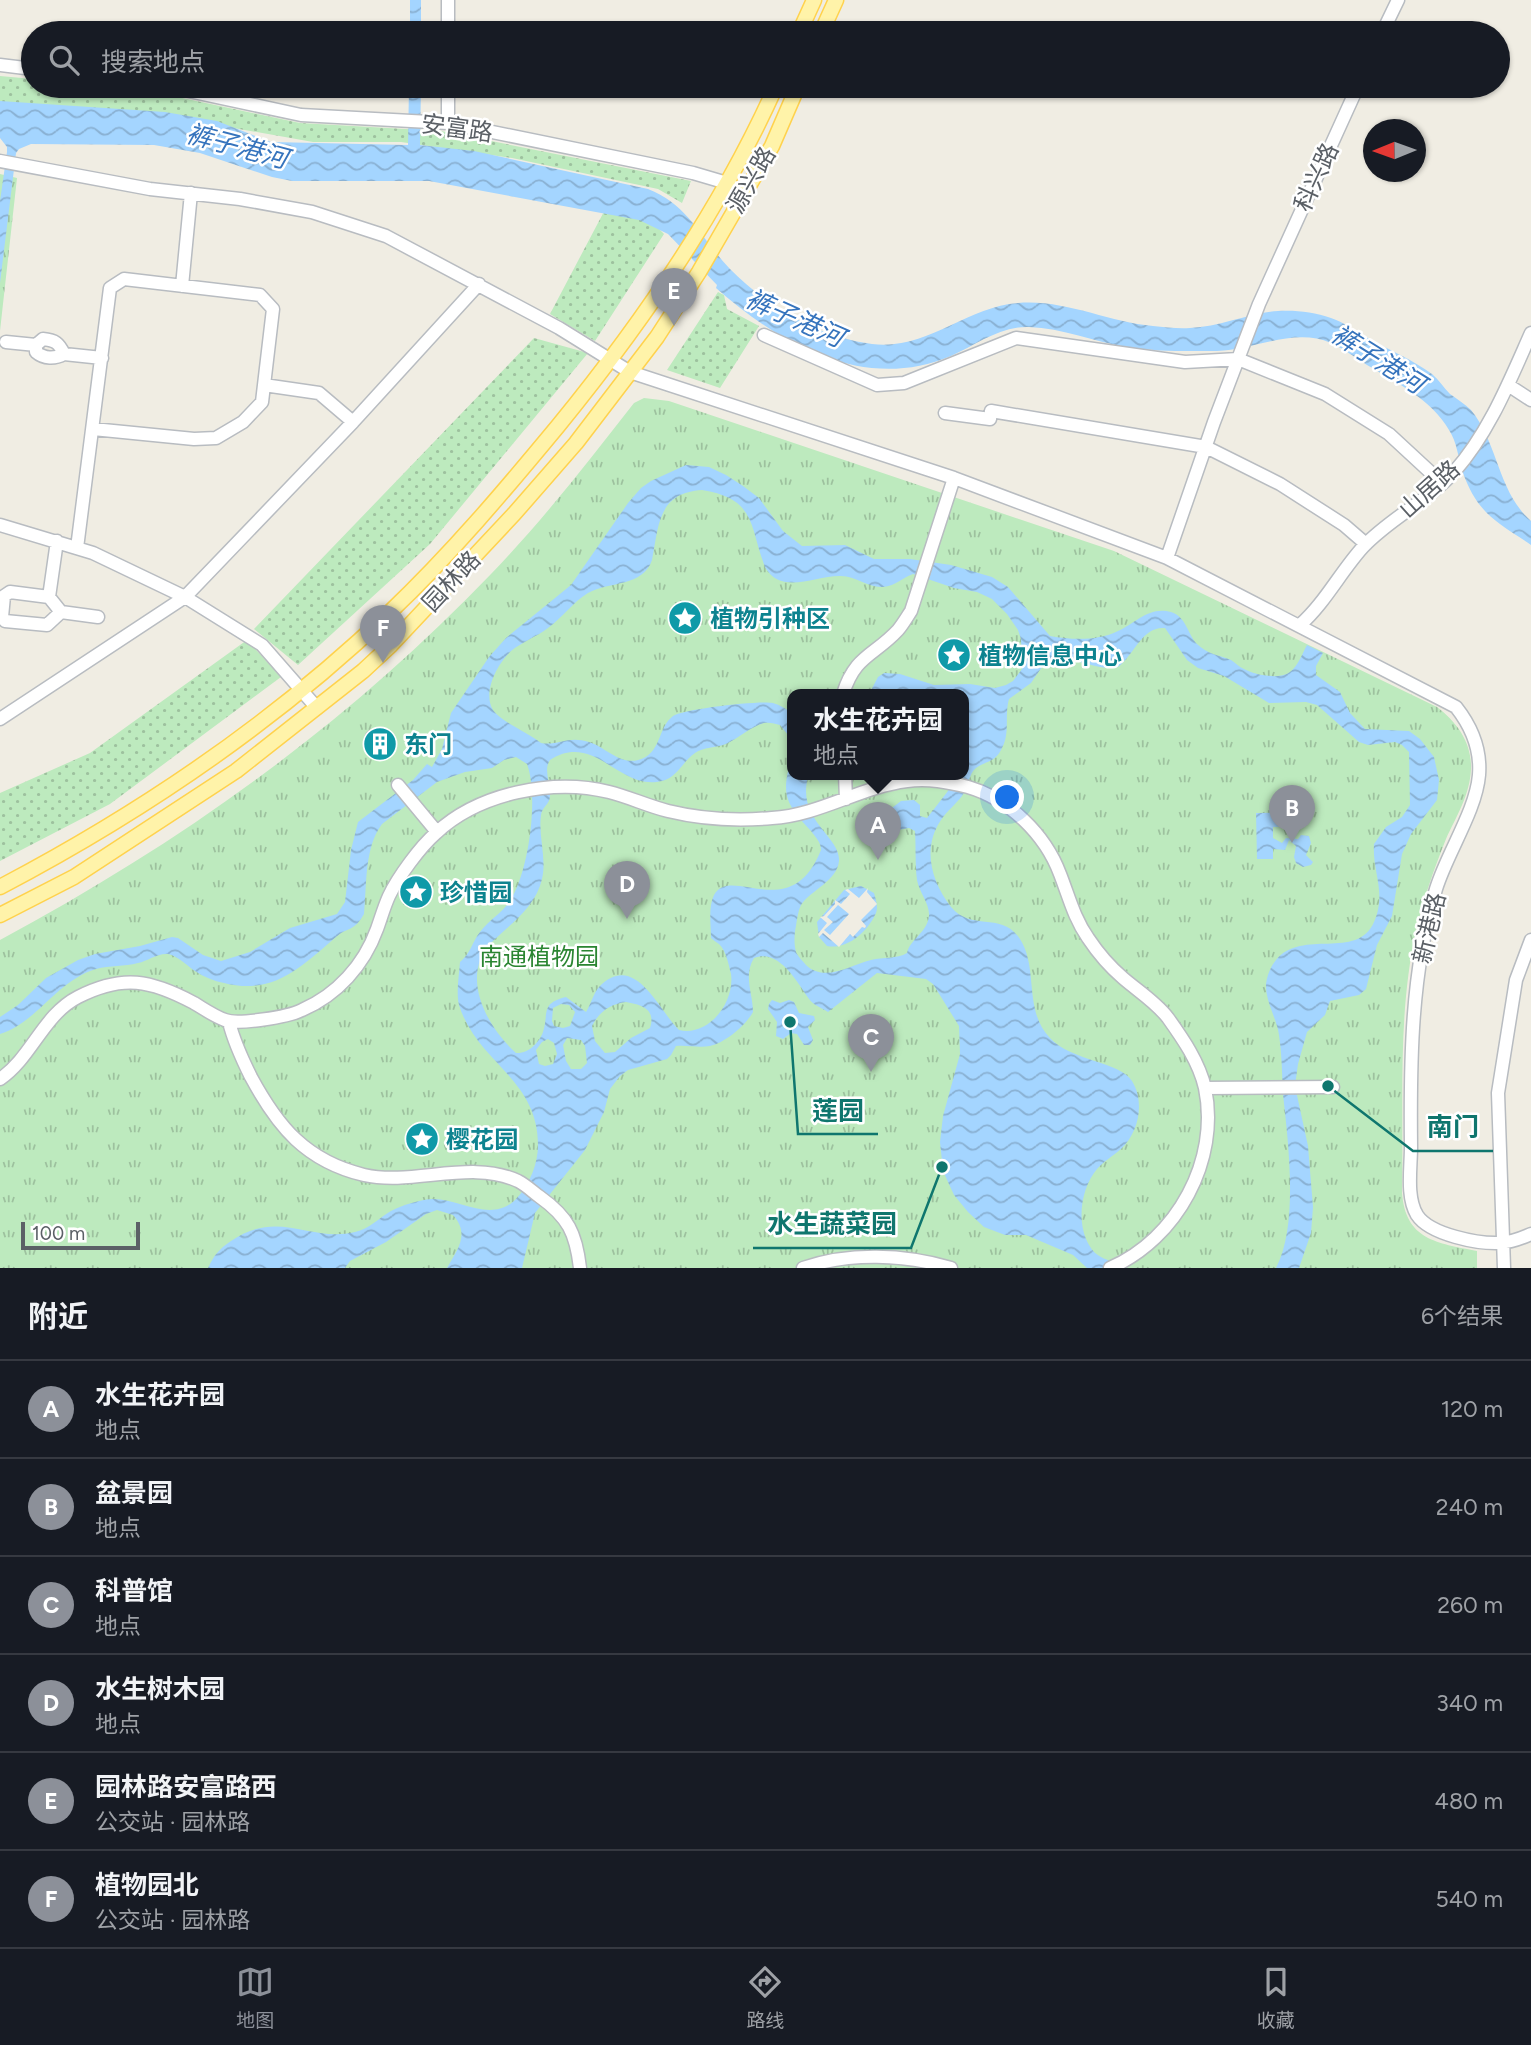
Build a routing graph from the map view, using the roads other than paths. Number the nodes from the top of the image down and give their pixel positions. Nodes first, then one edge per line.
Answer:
1 (449, 0) edge
2 (814, 0) edge
3 (836, 0) edge
4 (1398, 0) edge
5 (448, 21) edge
6 (804, 21) edge
7 (826, 21) edge
8 (1388, 21) edge
9 (0, 65) edge
10 (21, 68) edge
11 (221, 98) edge
12 (448, 98) edge
13 (771, 98) edge
14 (793, 98) edge
15 (1352, 98) edge
16 (448, 123) junction
17 (1, 161) edge
18 (727, 183) junction
19 (191, 193) junction
20 (744, 193) junction
21 (674, 268) joint
22 (699, 272) joint
23 (479, 284) junction
24 (182, 286) junction
25 (1531, 333) edge
26 (764, 335) dead end
27 (6, 342) dead end
28 (1239, 355) junction
29 (102, 358) junction
30 (612, 360) junction
31 (630, 372) junction
32 (264, 385) junction
33 (1507, 385) junction
34 (1531, 400) edge
35 (945, 413) dead end
36 (353, 422) junction
37 (93, 429) junction
38 (1206, 447) junction
39 (954, 478) junction
40 (1442, 483) junction
41 (0, 525) edge
42 (57, 541) junction
43 (1366, 544) junction
44 (77, 548) junction
45 (1167, 558) junction
46 (49, 597) junction
47 (186, 597) junction
48 (61, 612) junction
49 (98, 617) dead end
50 (1300, 625) junction
51 (845, 689) edge
52 (301, 690) junction
53 (317, 708) junction
54 (0, 719) edge
55 (372, 737) dead end
56 (382, 751) dead end
57 (845, 780) edge
58 (399, 787) dead end
59 (846, 799) junction
60 (437, 832) junction
61 (0, 887) edge
62 (0, 915) edge
63 (1531, 940) edge
64 (229, 1023) junction
65 (0, 1079) edge
66 (1334, 1087) dead end
67 (1205, 1088) junction
68 (1531, 1234) edge
69 (1504, 1243) junction
70 (1114, 1266) edge
71 (580, 1268) edge
72 (803, 1268) edge
73 (951, 1268) edge
74 (1504, 1268) edge

1 - 5 street
2 - 6 main road
3 - 7 main road
4 - 8 street
9 - 10 street
11 - 16 street, 安富路
12 - 16 street
13 - 18 main road, 源兴路
14 - 20 main road, 源兴路
15 - 28 street, 科兴路
16 - 18 street, 安富路
17 - 19 street, 新港路
18 - 20 street, 安富路
18 - 21 main road, 源兴路
19 - 23 street, 新港路
19 - 24 street
20 - 22 main road, 源兴路
21 - 30 main road, 园林路
22 - 31 main road, 园林路
23 - 30 street, 新港路
23 - 36 street
24 - 29 street
24 - 32 street
25 - 33 street, 山居路
26 - 28 street
27 - 29 street
28 - 38 street, 科兴路
28 - 40 street
29 - 37 street
30 - 31 street, 新港路
30 - 52 main road, 园林路
31 - 39 street, 新港路
31 - 53 main road, 园林路
32 - 36 street
32 - 37 street
33 - 34 street
33 - 40 street, 山居路
35 - 38 street
36 - 47 street
37 - 44 street
38 - 43 street
38 - 45 street, 科兴路
39 - 45 street, 新港路
39 - 51 street
40 - 43 street, 山居路
41 - 42 street
42 - 44 street
42 - 46 street
43 - 50 street, 山居路
44 - 47 street
45 - 50 street, 新港路
46 - 48 street
46 - 48 street
47 - 52 street
47 - 54 street
48 - 49 street
50 - 69 street, 新港路
52 - 53 street
52 - 61 main road, 园林路
53 - 62 main road, 园林路
55 - 56 street
57 - 59 street
58 - 60 street
59 - 60 street
59 - 67 street
60 - 64 street
63 - 69 street
64 - 65 street
64 - 71 street
66 - 67 street
67 - 70 street
68 - 69 street, 新港路
69 - 74 street
72 - 73 street

